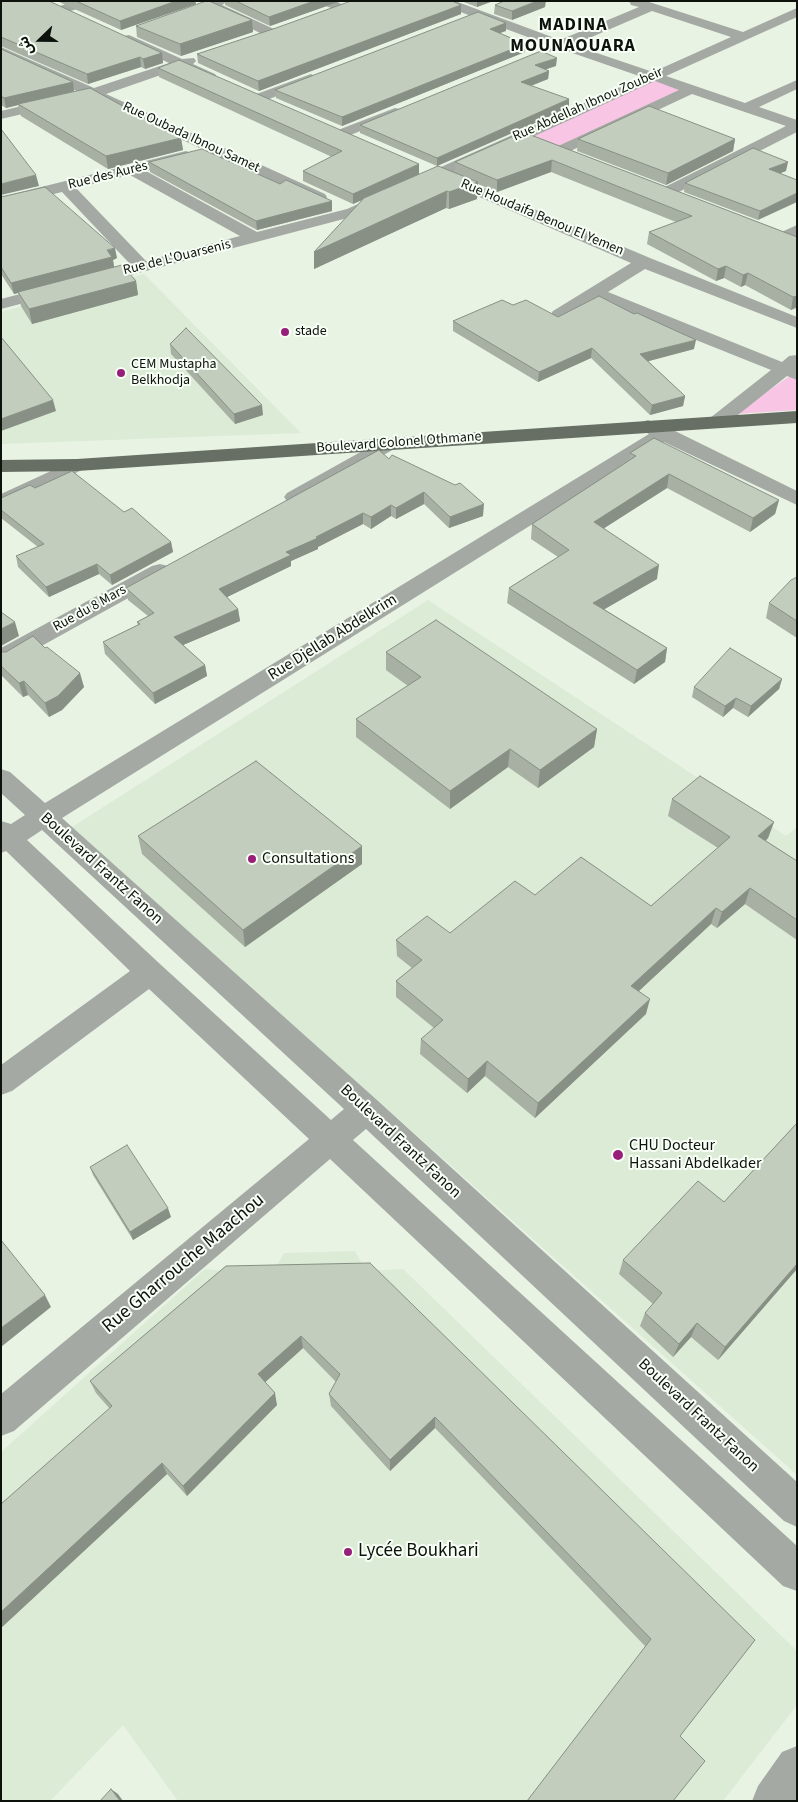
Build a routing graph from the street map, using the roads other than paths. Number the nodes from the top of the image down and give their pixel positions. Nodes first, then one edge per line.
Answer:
1 (89, 1) edge
2 (443, 1) edge
3 (634, 1) edge
4 (785, 1) edge
5 (211, 2) edge
6 (797, 5) edge
7 (347, 6) edge
8 (651, 7) junction
9 (324, 8) edge
10 (495, 8) dead end
11 (797, 12) edge
12 (479, 14) junction
13 (78, 17) edge
14 (165, 20) edge
15 (461, 21) edge
16 (139, 30) edge
17 (743, 36) junction
18 (253, 39) edge
19 (561, 45) junction
20 (1, 51) edge
21 (542, 52) edge
22 (198, 58) edge
23 (180, 65) junction
24 (323, 74) edge
25 (654, 75) junction
26 (224, 83) edge
27 (797, 84) edge
28 (692, 89) junction
29 (241, 91) edge
30 (94, 93) junction
31 (1, 98) edge
32 (259, 98) junction
33 (276, 105) edge
34 (748, 107) junction
35 (406, 108) edge
36 (26, 110) junction
37 (1, 115) edge
38 (797, 125) edge
39 (326, 126) edge
40 (343, 134) junction
41 (521, 136) junction
42 (360, 141) edge
43 (214, 149) junction
44 (558, 151) junction
45 (576, 158) edge
46 (419, 166) edge
47 (133, 170) junction
48 (436, 174) junction
49 (65, 186) junction
50 (648, 186) edge
51 (665, 193) junction
52 (684, 200) edge
53 (1, 202) edge
54 (352, 212) junction
55 (765, 230) edge
56 (792, 237) edge
57 (255, 238) junction
58 (644, 262) junction
59 (141, 266) junction
60 (595, 293) junction
61 (1, 304) edge
62 (558, 315) edge
63 (797, 323) edge
64 (792, 367) edge
65 (797, 417) edge
66 (717, 422) junction
67 (656, 430) junction
68 (389, 444) junction
69 (77, 465) junction
70 (1, 466) edge
71 (797, 499) edge
72 (1, 502) edge
73 (277, 506) edge
74 (173, 563) edge
75 (1, 658) edge
76 (1, 778) edge
77 (43, 816) junction
78 (4, 837) edge
79 (150, 972) junction
80 (261, 1016) junction
81 (226, 1042) junction
82 (1, 1082) edge
83 (366, 1110) junction
84 (331, 1140) junction
85 (1, 1418) edge
86 (797, 1508) edge
87 (797, 1572) edge
88 (797, 1767) edge
89 (773, 1801) edge

1 - 13 street
2 - 12 street
3 - 8 street
4 - 6 street
5 - 14 street
5 - 18 street
7 - 9 street
8 - 17 street
8 - 19 street
10 - 12 street
11 - 17 street, Rue Abdellah Ibnou Zoubeir
12 - 15 street
12 - 19 street
16 - 23 street
17 - 25 street, Rue Abdellah Ibnou Zoubeir
19 - 21 street
19 - 25 street
20 - 30 street, Rue Oubada Ibnou Samet
22 - 23 street
23 - 26 street
23 - 30 street
24 - 32 street
25 - 28 street
25 - 41 street, Rue Abdellah Ibnou Zoubeir
27 - 34 street
28 - 34 street
28 - 44 street
29 - 32 street
30 - 36 street
30 - 43 street, Rue Oubada Ibnou Samet
31 - 36 street
32 - 33 street
34 - 38 street
35 - 40 street
36 - 37 street
38 - 51 street
39 - 40 street
40 - 42 street
41 - 44 street
41 - 48 street, Rue Abdellah Ibnou Zoubeir
43 - 47 street, Rue des Aurès
43 - 54 street, Rue Oubada Ibnou Samet
44 - 45 street
46 - 48 street, Rue Houdaifa Benou El Yemen
47 - 49 street, Rue des Aurès
47 - 57 street
48 - 54 street, Rue Abdellah Ibnou Zoubeir
48 - 58 street, Rue Houdaifa Benou El Yemen
49 - 53 street, Rue des Aurès
49 - 59 street
50 - 51 street
51 - 52 street
54 - 57 street, Rue de L'Ouarsenis
55 - 56 street
57 - 59 street, Rue de L'Ouarsenis
58 - 60 street
58 - 63 street, Rue Houdaifa Benou El Yemen
59 - 61 street, Rue de L'Ouarsenis
60 - 62 street
60 - 64 street
64 - 66 street
65 - 66 main road, Boulevard Colonel Othmane
66 - 67 main road, Boulevard Colonel Othmane
67 - 68 main road, Boulevard Colonel Othmane
67 - 71 street
67 - 77 street, Rue Djellab Abdelkrim
68 - 69 main road, Boulevard Colonel Othmane
68 - 73 street
69 - 70 main road, Boulevard Colonel Othmane
69 - 72 street
74 - 75 street, Rue du 8 Mars
76 - 77 street, Boulevard Frantz Fanon
77 - 78 street, Rue Djellab Abdelkrim
77 - 80 street, Boulevard Frantz Fanon
78 - 79 street
79 - 81 street
79 - 82 street
80 - 81 street
80 - 83 street, Boulevard Frantz Fanon
81 - 84 street
83 - 84 street, Rue Gharrouche Maachou
83 - 86 street, Boulevard Frantz Fanon
84 - 85 street, Rue Gharrouche Maachou
84 - 87 street
88 - 89 street

